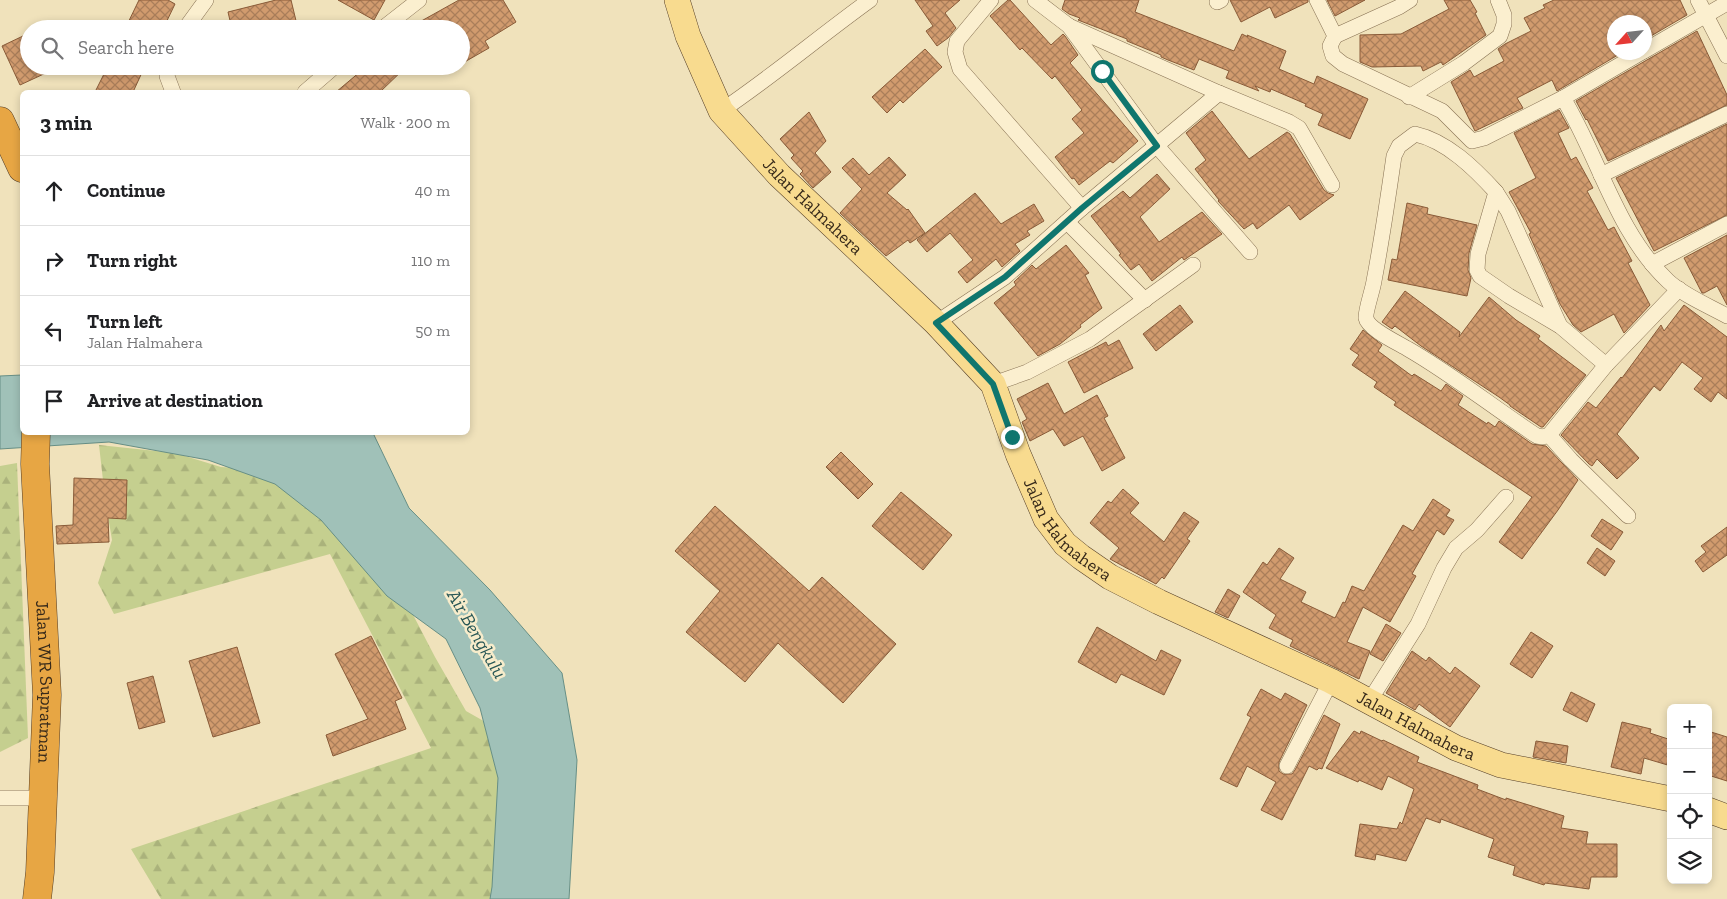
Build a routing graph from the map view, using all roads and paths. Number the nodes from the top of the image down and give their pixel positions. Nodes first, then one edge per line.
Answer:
1 (206, 0) edge
2 (419, 0) edge
3 (677, 0) edge
4 (870, 0) edge
5 (991, 0) edge
6 (1035, 0) edge
7 (1317, 0) edge
8 (1410, 0) edge
9 (1498, 0) edge
10 (1698, 0) edge
11 (1727, 3) edge
12 (1706, 16) junction
13 (192, 20) edge
14 (393, 20) edge
15 (1069, 26) junction
16 (1335, 36) junction
17 (1652, 47) edge
18 (1727, 56) edge
19 (1629, 60) edge
20 (167, 75) edge
21 (325, 75) edge
22 (172, 90) edge
23 (306, 90) edge
24 (1219, 93) junction
25 (1409, 97) junction
26 (1563, 98) junction
27 (721, 110) junction
28 (1727, 114) edge
29 (0, 121) edge
30 (1472, 141) junction
31 (1157, 146) junction
32 (1455, 155) junction
33 (20, 164) edge
34 (1601, 175) junction
35 (1332, 186) dead end
36 (1496, 192) junction
37 (1082, 208) junction
38 (1067, 222) junction
39 (1727, 224) edge
40 (1250, 252) dead end
41 (1652, 264) junction
42 (1193, 265) dead end
43 (1679, 289) junction
44 (1145, 300) junction
45 (1727, 316) edge
46 (936, 323) junction
47 (1560, 326) junction
48 (1606, 365) junction
49 (993, 384) junction
50 (36, 435) edge
51 (1549, 435) junction
52 (1506, 497) dead end
53 (1628, 516) dead end
54 (1331, 681) junction
55 (1370, 700) junction
56 (1286, 766) dead end
57 (0, 798) edge
58 (43, 798) junction
59 (1667, 799) edge
60 (1712, 811) edge
61 (1727, 817) edge
62 (37, 899) edge

1 - 13 street
2 - 14 street
3 - 27 main road, Jalan Halmahera
4 - 27 street
5 - 37 street
6 - 15 street
7 - 16 street
8 - 16 street
9 - 25 street
10 - 12 street
11 - 12 street
12 - 17 street
12 - 18 street
15 - 24 street
15 - 31 street
16 - 25 street
19 - 26 street
20 - 22 street
21 - 23 street
24 - 31 street
24 - 35 street
25 - 30 street
26 - 30 street
26 - 34 street
27 - 46 main road, Jalan Halmahera
28 - 34 street
29 - 33 highway
30 - 32 street
31 - 37 street
31 - 40 street
32 - 36 street
32 - 51 street
34 - 41 street
36 - 47 street
36 - 47 street
37 - 38 street
38 - 44 street
38 - 46 street
39 - 41 street
41 - 43 street
42 - 44 street
43 - 45 street
43 - 48 street
44 - 49 street
46 - 49 main road, Jalan Halmahera
47 - 48 street
48 - 51 street
49 - 54 main road, Jalan Halmahera
50 - 58 highway, Jalan WR Supratman
51 - 53 street
52 - 55 street
54 - 55 main road, Jalan Halmahera
54 - 56 street
55 - 59 main road, Jalan Halmahera
57 - 58 street
58 - 62 highway, Jalan WR Supratman
60 - 61 main road

